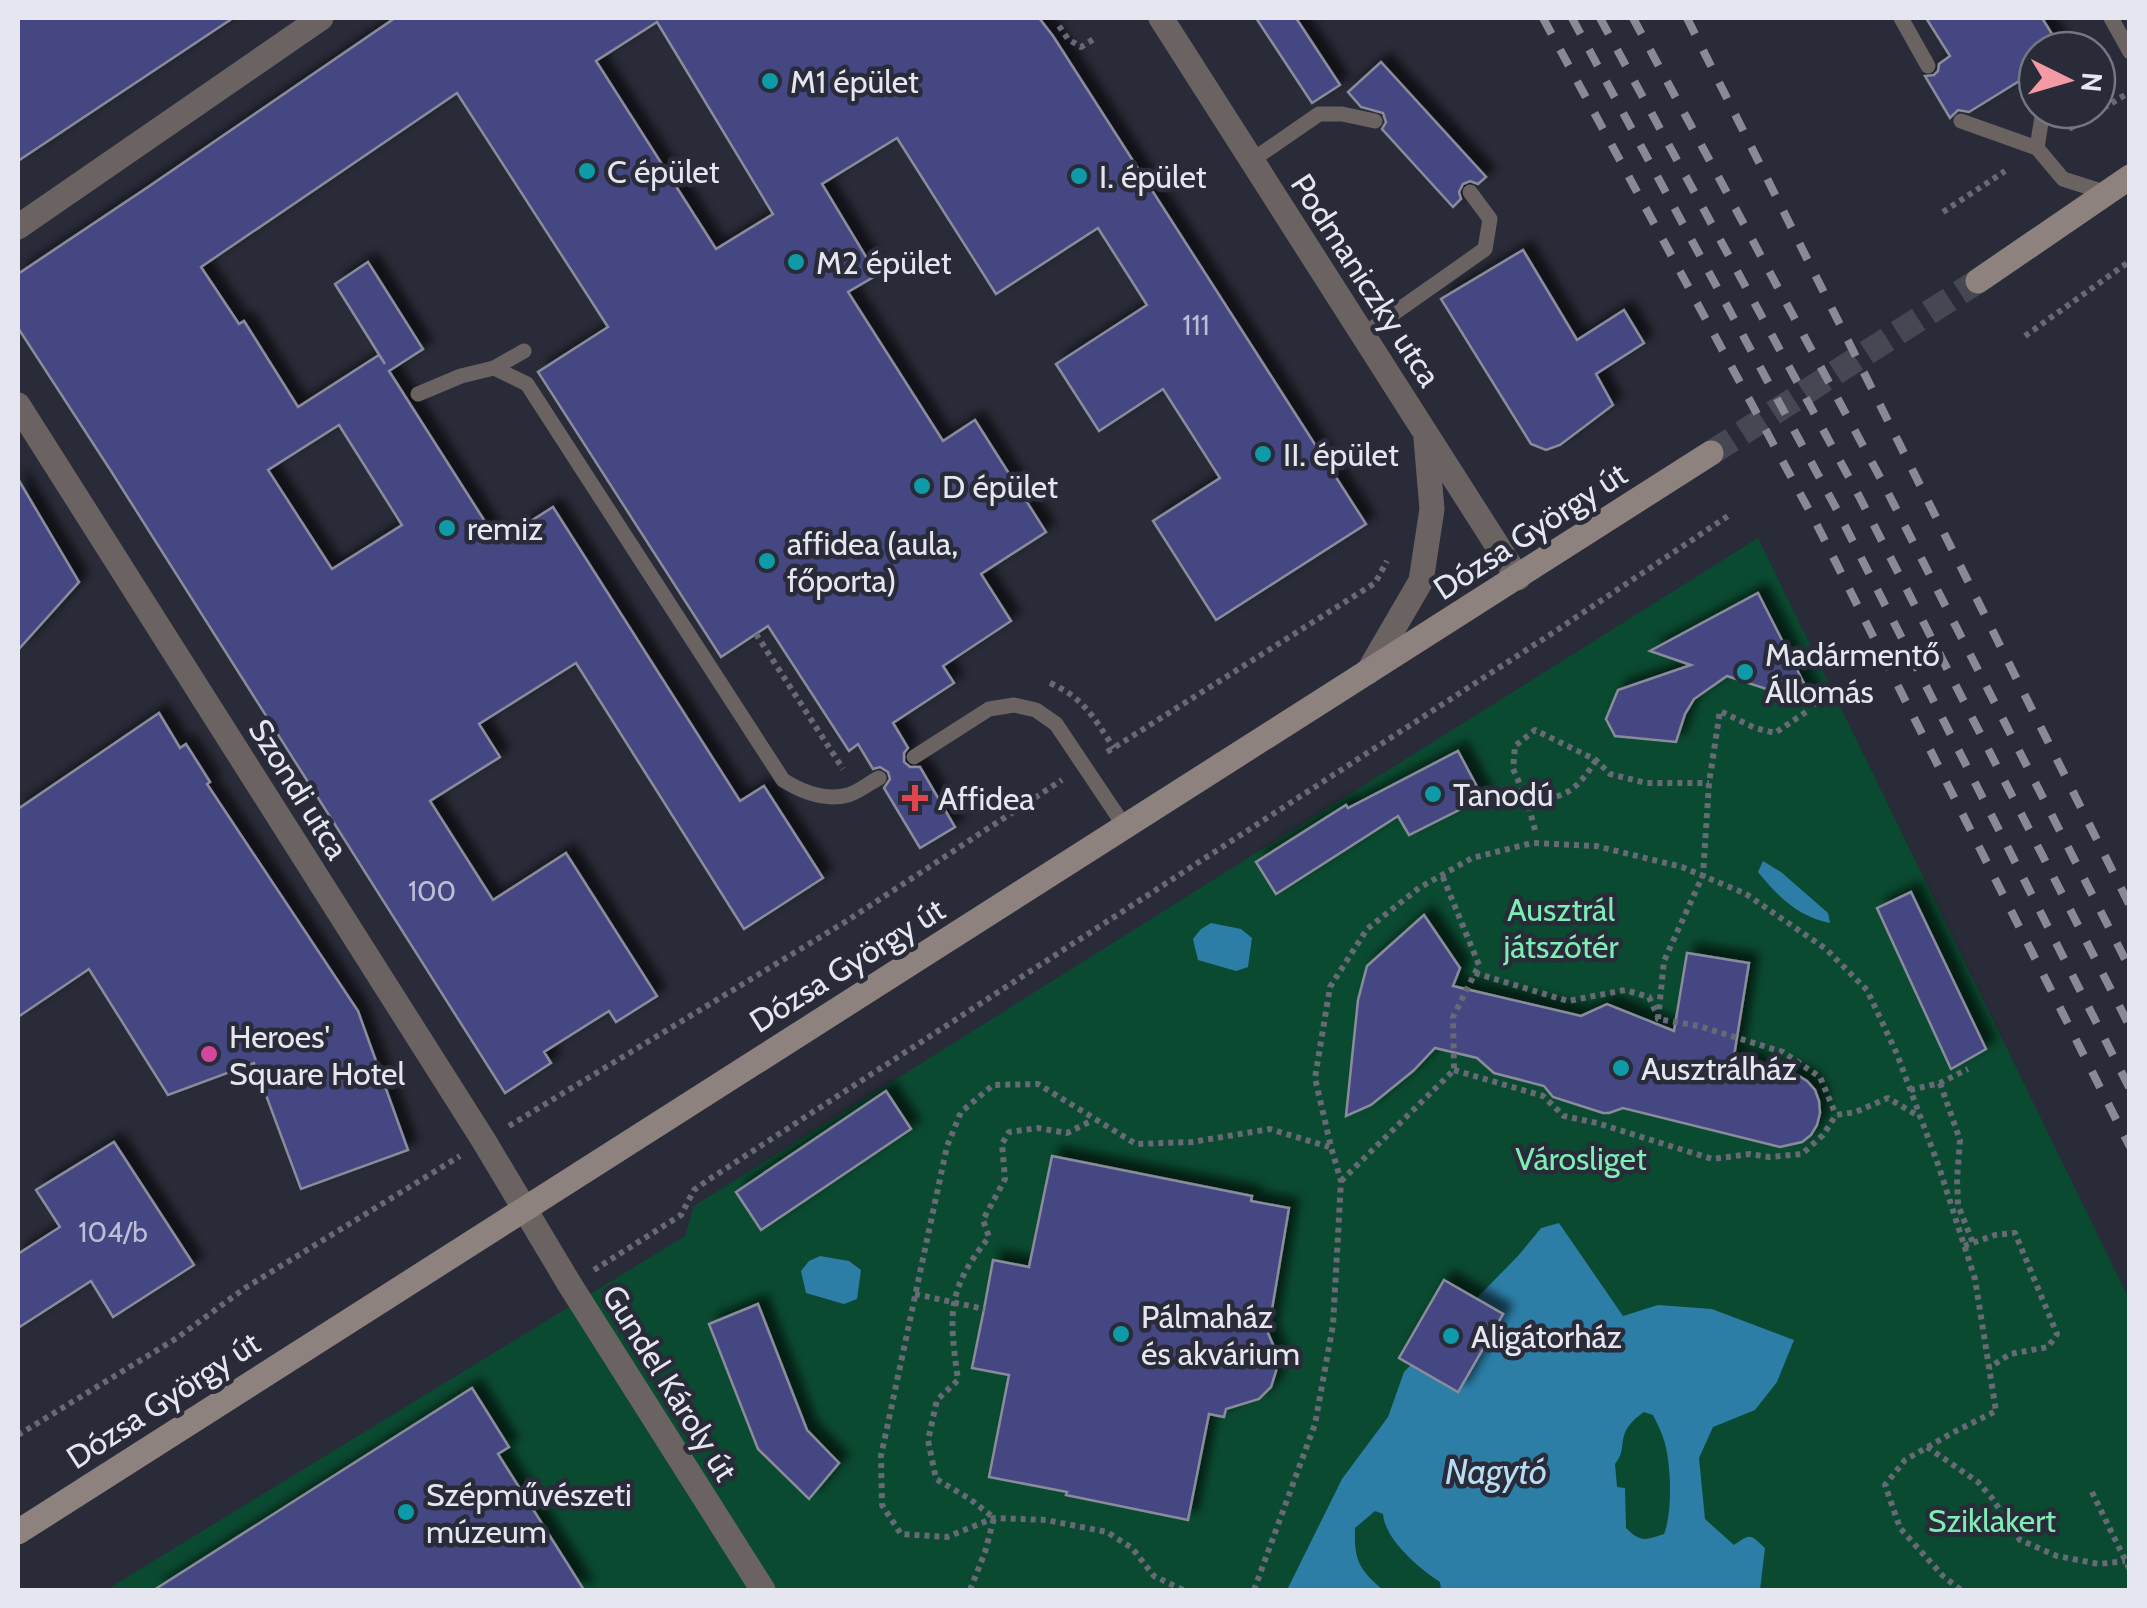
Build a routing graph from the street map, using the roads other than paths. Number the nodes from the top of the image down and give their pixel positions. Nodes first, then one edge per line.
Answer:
1 (1161, 18) edge
2 (1902, 18) edge
3 (2111, 18) edge
4 (311, 21) edge
5 (1928, 28) dead end
6 (1912, 38) junction
7 (2130, 52) edge
8 (1928, 66) dead end
9 (1375, 122) dead end
10 (1960, 122) dead end
11 (2040, 130) edge
12 (2038, 148) junction
13 (1251, 160) junction
14 (2130, 177) edge
15 (1470, 192) dead end
16 (2106, 193) junction
17 (18, 227) edge
18 (1978, 281) tunnel mouth
19 (1363, 335) junction
20 (524, 351) dead end
21 (494, 368) junction
22 (418, 394) dead end
23 (18, 405) edge
24 (1426, 434) junction
25 (1711, 453) tunnel mouth
26 (1518, 578) junction
27 (1368, 672) junction
28 (914, 757) dead end
29 (878, 778) dead end
30 (1125, 827) junction
31 (524, 1208) junction
32 (18, 1532) edge
33 (763, 1590) edge

1 - 13 street, Podmaniczky utca
2 - 6 lane
3 - 7 lane
4 - 17 street
5 - 6 lane
6 - 8 lane
9 - 13 lane
10 - 12 lane
11 - 12 lane
12 - 16 lane
13 - 19 street, Podmaniczky utca
14 - 16 main road
15 - 19 lane
16 - 18 main road
19 - 24 street, Podmaniczky utca
20 - 21 lane
21 - 22 lane
21 - 29 lane
23 - 31 street, Szondi utca
24 - 26 street, Podmaniczky utca
24 - 27 street
25 - 26 main road, Dózsa György út
26 - 27 main road, Dózsa György út
27 - 30 main road, Dózsa György út
28 - 30 lane
30 - 31 main road, Dózsa György út
31 - 32 main road, Dózsa György út
31 - 33 street, Gundel Károly út

